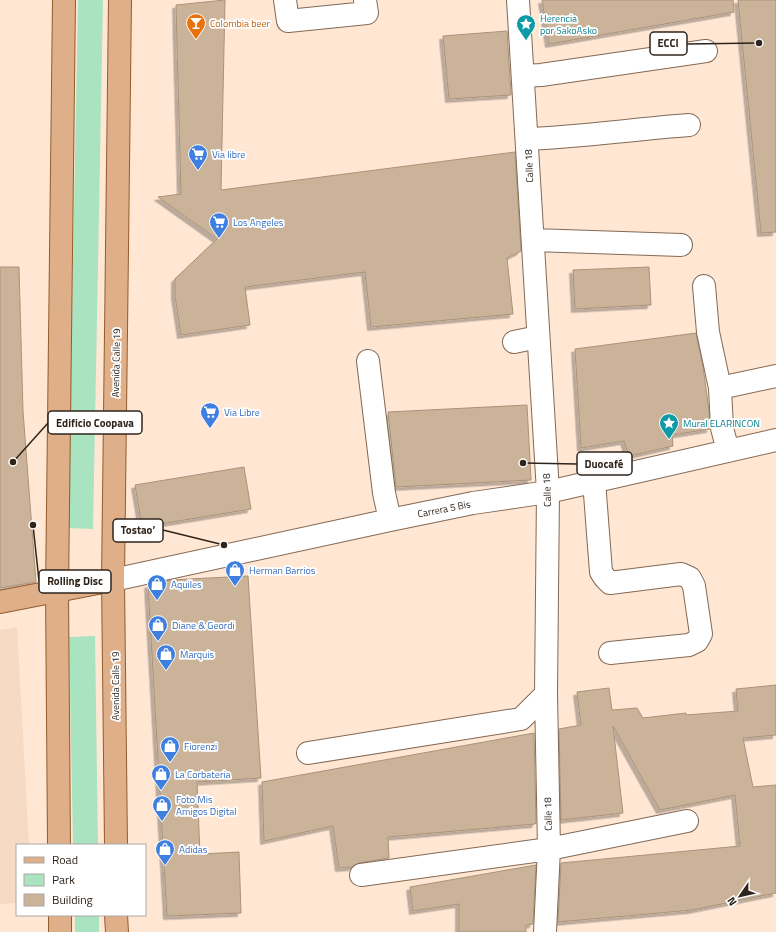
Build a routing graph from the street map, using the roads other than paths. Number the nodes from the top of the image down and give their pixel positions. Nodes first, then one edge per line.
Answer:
1 (64, 0) edge
2 (120, 0) edge
3 (285, 0) edge
4 (365, 0) edge
5 (518, 0) edge
6 (706, 52) dead end
7 (524, 76) junction
8 (689, 125) dead end
9 (527, 139) junction
10 (533, 240) junction
11 (681, 244) dead end
12 (704, 286) dead end
13 (538, 337) junction
14 (514, 342) dead end
15 (368, 361) dead end
16 (776, 376) edge
17 (720, 388) junction
18 (776, 440) edge
19 (728, 451) junction
20 (594, 481) junction
21 (548, 492) junction
22 (390, 520) junction
23 (113, 580) junction
24 (57, 591) junction
25 (0, 602) edge
26 (610, 653) dead end
27 (546, 694) junction
28 (308, 753) dead end
29 (687, 821) dead end
30 (59, 844) edge
31 (116, 844) edge
32 (549, 849) junction
33 (361, 874) dead end
34 (60, 916) edge
35 (116, 916) edge
36 (60, 932) edge
37 (117, 932) edge
38 (545, 932) edge

1 - 24 main road
2 - 23 main road, Avenida Calle 19
3 - 4 street
5 - 7 street, Calle 18
6 - 7 street
7 - 9 street, Calle 18
8 - 9 street
9 - 10 street, Calle 18
10 - 11 street
10 - 13 street, Calle 18
12 - 17 street
13 - 14 street
13 - 21 street, Calle 18
15 - 22 street
16 - 17 street
17 - 19 street
18 - 19 street, Carrera 5 Bis
19 - 20 street, Carrera 5 Bis
20 - 21 street, Carrera 5 Bis
20 - 26 street
21 - 22 street, Carrera 5 Bis
21 - 27 street, Calle 18
22 - 23 street, Carrera 5 Bis
23 - 24 main road
23 - 31 main road, Avenida Calle 19
24 - 25 main road
24 - 30 main road
27 - 28 street
27 - 32 street, Calle 18
29 - 32 street
32 - 33 street
32 - 38 street, Calle 18
34 - 36 main road
35 - 37 main road

